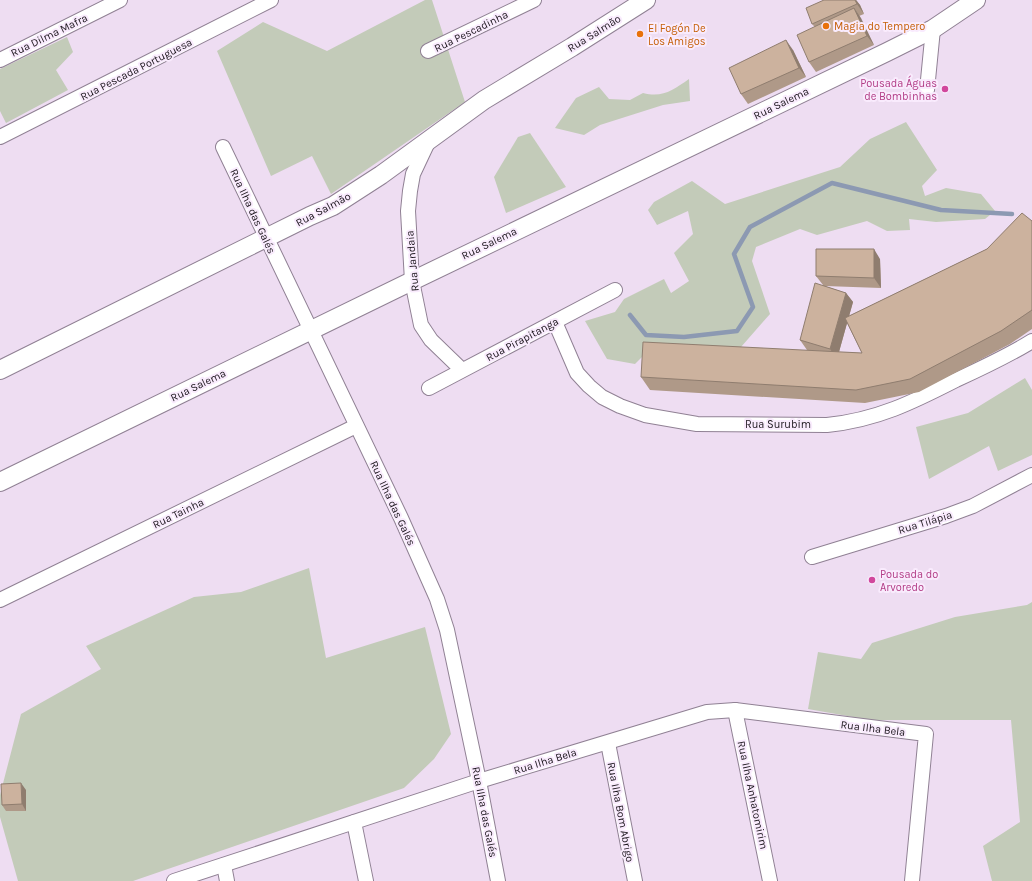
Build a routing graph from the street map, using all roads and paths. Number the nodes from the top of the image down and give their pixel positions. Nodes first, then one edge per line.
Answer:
1 (120, 0) edge
2 (271, 0) edge
3 (534, 0) edge
4 (646, 0) edge
5 (976, 0) edge
6 (933, 29) junction
7 (428, 51) dead end
8 (0, 60) edge
9 (927, 90) dead end
10 (0, 137) edge
11 (430, 139) junction
12 (223, 147) dead end
13 (266, 238) junction
14 (412, 281) junction
15 (615, 290) dead end
16 (555, 322) junction
17 (310, 331) junction
18 (1032, 341) edge
19 (0, 370) edge
20 (462, 370) junction
21 (428, 388) dead end
22 (356, 426) junction
23 (1032, 475) edge
24 (0, 482) edge
25 (812, 557) dead end
26 (0, 600) edge
27 (735, 710) junction
28 (608, 743) junction
29 (480, 781) junction
30 (354, 822) junction
31 (224, 865) junction
32 (174, 881) edge
33 (227, 881) edge
34 (366, 881) edge
35 (498, 881) edge
36 (635, 881) edge
37 (770, 881) edge
38 (912, 881) edge

1 - 8 street, Rua Dilma Mafra
2 - 10 street, Rua Pescada Portuguesa
3 - 7 street, Rua Pescadinha
4 - 11 main road, Rua Salmão
5 - 6 main road, Rua Salema
6 - 9 street
6 - 14 main road, Rua Salema
11 - 13 main road, Rua Salmão
11 - 14 street, Rua Jandaia
12 - 13 street, Rua Ilha das Galés
13 - 17 street, Rua Ilha das Galés
13 - 19 main road, Rua Salmão
14 - 17 main road, Rua Salema
14 - 20 street, Rua Jandaia
15 - 16 street, Rua Pirapitanga
16 - 18 street, Rua Surubim
16 - 20 street, Rua Pirapitanga
17 - 22 street, Rua Ilha das Galés
17 - 24 main road, Rua Salema
20 - 21 street, Rua Pirapitanga
22 - 26 street, Rua Tainha
22 - 29 street, Rua Ilha das Galés
23 - 25 street, Rua Tilápia
27 - 28 street, Rua Ilha Bela
27 - 37 street, Rua Ilha Anhatomirim
27 - 38 street, Rua Ilha Bela
28 - 29 street, Rua Ilha Bela
28 - 36 street, Rua Ilha Bom Abrigo
29 - 30 street, Rua Ilha Bela
29 - 35 street, Rua Ilha das Galés
30 - 31 street, Rua Ilha Bela
30 - 34 street
31 - 32 street, Rua Ilha Bela
31 - 33 street

